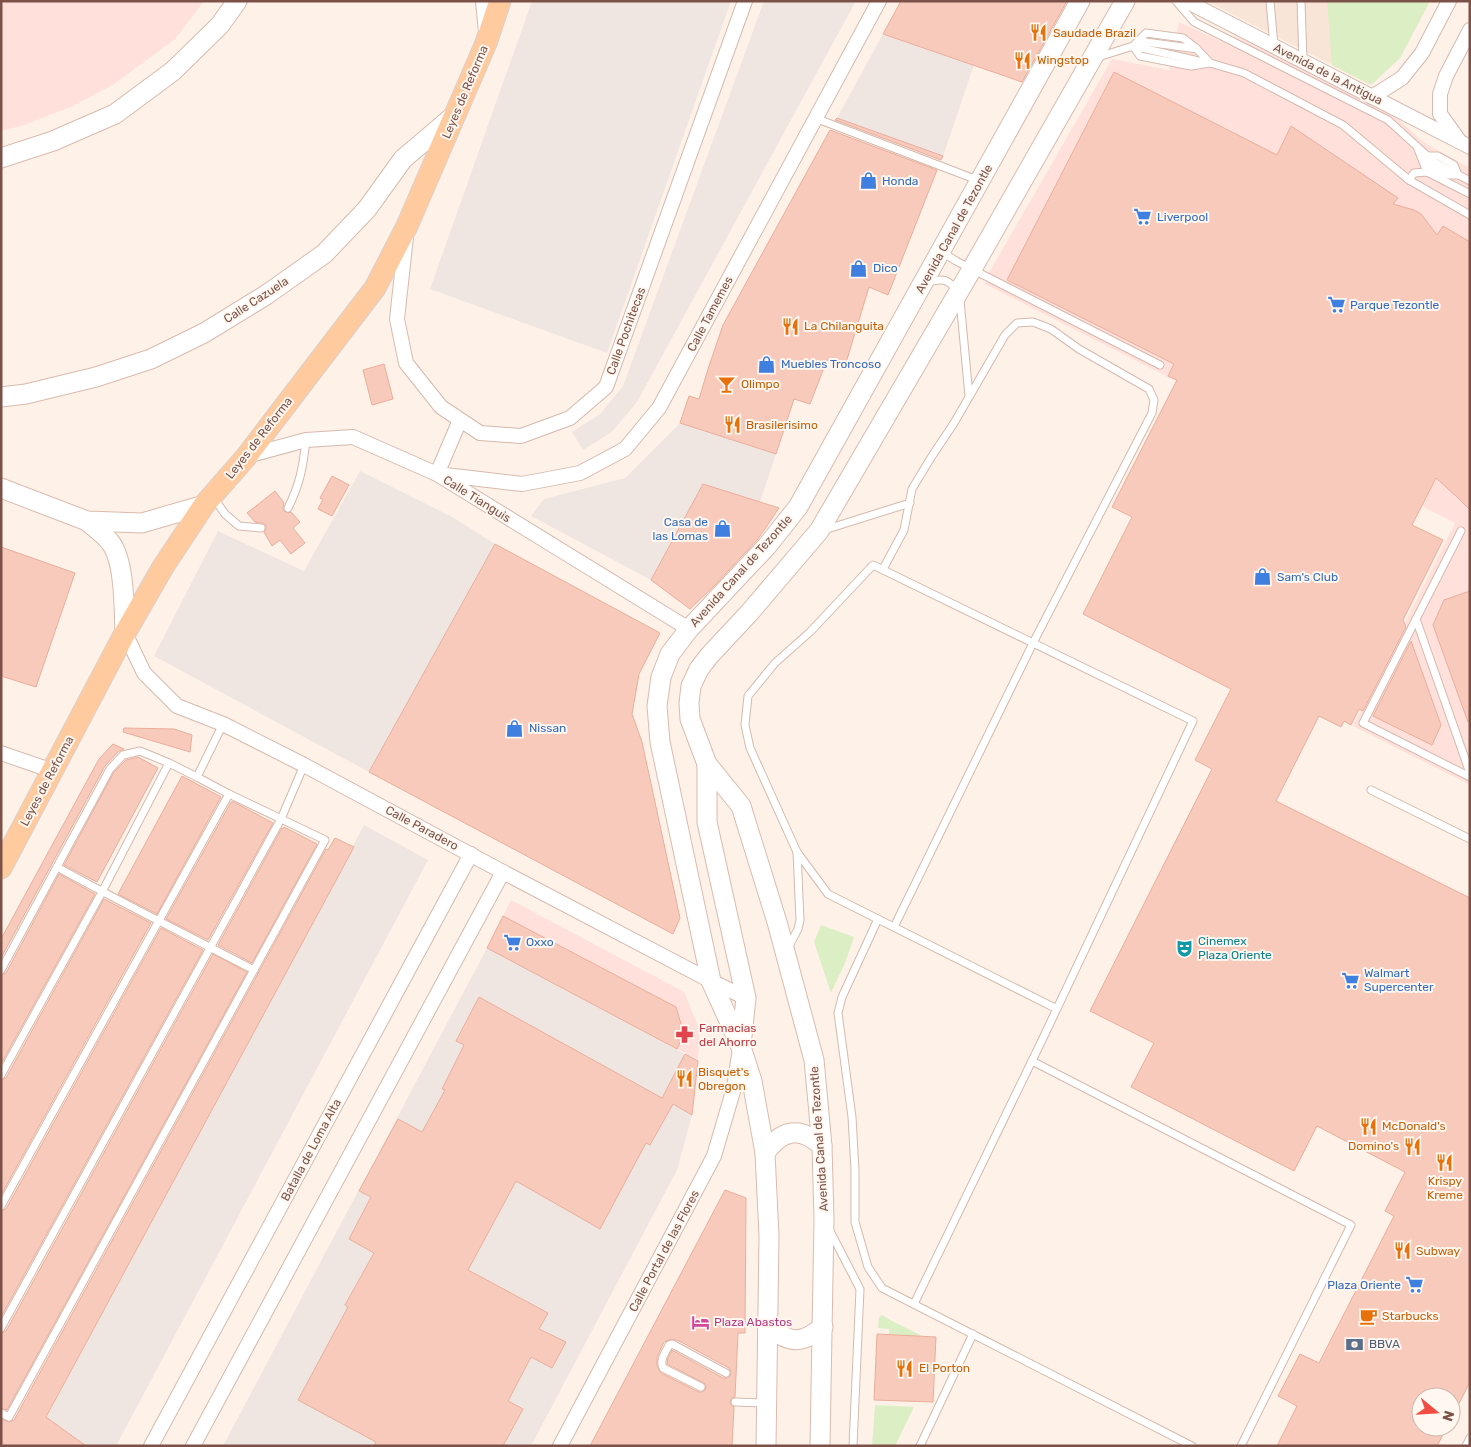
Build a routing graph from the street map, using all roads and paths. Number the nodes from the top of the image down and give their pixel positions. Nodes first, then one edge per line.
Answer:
1 (237, 1) edge
2 (483, 1) edge
3 (500, 1) edge
4 (745, 1) edge
5 (878, 1) edge
6 (1080, 1) edge
7 (1125, 1) edge
8 (1176, 1) edge
9 (1186, 1) edge
10 (1270, 1) edge
11 (1301, 1) edge
12 (1449, 1) edge
13 (1469, 33) edge
14 (486, 43) junction
15 (1133, 46) junction
16 (1274, 47) junction
17 (1092, 59) junction
18 (1303, 61) junction
19 (1210, 63) junction
20 (1372, 97) junction
21 (456, 114) junction
22 (815, 118) junction
23 (1465, 144) edge
24 (1417, 147) junction
25 (1, 158) edge
26 (1427, 172) junction
27 (1409, 180) junction
28 (980, 181) junction
29 (1470, 181) edge
30 (1470, 194) edge
31 (1470, 215) edge
32 (407, 226) junction
33 (945, 245) junction
34 (972, 269) junction
35 (923, 283) junction
36 (959, 291) junction
37 (1160, 365) dead end
38 (1, 397) edge
39 (969, 397) junction
40 (460, 420) junction
41 (306, 440) junction
42 (246, 457) junction
43 (437, 474) junction
44 (1, 488) edge
45 (208, 500) junction
46 (910, 502) junction
47 (288, 508) dead end
48 (87, 521) junction
49 (261, 528) dead end
50 (1461, 530) dead end
51 (819, 532) junction
52 (883, 569) junction
53 (1416, 618) junction
54 (689, 629) junction
55 (125, 633) junction
56 (1033, 643) junction
57 (223, 724) junction
58 (1, 752) edge
59 (169, 763) junction
60 (707, 764) junction
61 (304, 765) junction
62 (53, 771) junction
63 (1470, 773) edge
64 (197, 777) junction
65 (1470, 777) edge
66 (1371, 790) dead end
67 (229, 794) junction
68 (281, 819) junction
69 (1470, 839) edge
70 (797, 852) junction
71 (471, 854) junction
72 (57, 867) junction
73 (1, 868) edge
74 (502, 872) junction
75 (102, 892) junction
76 (878, 919) junction
77 (159, 920) junction
78 (894, 927) junction
79 (210, 947) junction
80 (785, 953) junction
81 (1, 970) edge
82 (254, 970) junction
83 (711, 981) junction
84 (746, 998) junction
85 (1057, 1009) junction
86 (740, 1047) junction
87 (1032, 1062) junction
88 (1, 1074) edge
89 (822, 1146) junction
90 (765, 1152) junction
91 (1, 1206) edge
92 (824, 1219) junction
93 (914, 1304) junction
94 (823, 1327) junction
95 (1, 1328) edge
96 (768, 1328) junction
97 (973, 1334) junction
98 (726, 1373) dead end
99 (701, 1388) dead end
100 (735, 1402) dead end
101 (767, 1403) junction
102 (1, 1413) edge
103 (1470, 1438) edge
104 (150, 1446) edge
105 (193, 1446) edge
106 (560, 1446) edge
107 (766, 1446) edge
108 (820, 1446) edge
109 (853, 1446) edge
110 (920, 1446) edge
111 (1192, 1446) edge
112 (1241, 1446) edge
113 (1466, 1446) edge

1 - 25 main road
2 - 14 street
3 - 14 main road, Leyes de Reforma
4 - 40 street, Calle Pochitecas
5 - 22 street, Calle Tamemes
6 - 28 main road, Avenida Canal de Tezontle
7 - 17 main road, Avenida Canal de Tezontle
8 - 24 lane
9 - 16 street, Avenida de la Antigua
10 - 16 lane
11 - 18 lane
12 - 20 street
13 - 23 street
14 - 21 main road, Leyes de Reforma
15 - 17 lane
15 - 19 lane
15 - 19 lane
16 - 18 street, Avenida de la Antigua
17 - 34 main road, Avenida Canal de Tezontle
18 - 20 street, Avenida de la Antigua
19 - 27 lane
20 - 23 street, Avenida de la Antigua
21 - 32 main road, Leyes de Reforma
21 - 38 main road, Calle Cazuela
22 - 28 lane
22 - 43 street, Calle Tamemes
24 - 26 lane
24 - 29 lane
26 - 27 lane
26 - 30 lane
27 - 31 lane
28 - 33 main road, Avenida Canal de Tezontle
32 - 40 street, Calle Pochitecas
32 - 42 main road, Leyes de Reforma
33 - 34 lane
33 - 35 main road, Avenida Canal de Tezontle
34 - 36 main road, Avenida Canal de Tezontle
34 - 37 lane
35 - 36 lane
35 - 54 main road, Avenida Canal de Tezontle
36 - 39 lane
36 - 51 main road, Avenida Canal de Tezontle
39 - 46 lane
39 - 56 lane
40 - 43 street
41 - 42 street, Calle Tianguis
41 - 43 street, Calle Tianguis
41 - 47 lane
42 - 45 main road, Leyes de Reforma
43 - 54 street, Calle Tianguis
44 - 48 main road
45 - 48 main road
45 - 49 lane
45 - 55 main road, Leyes de Reforma
46 - 51 lane
46 - 52 lane
48 - 55 main road
50 - 53 lane
51 - 60 main road, Avenida Canal de Tezontle
52 - 56 lane
52 - 70 lane
53 - 63 lane
53 - 65 lane
54 - 83 main road, Avenida Canal de Tezontle
55 - 57 street, Calle Paradero
55 - 62 main road, Leyes de Reforma
56 - 78 lane
56 - 85 lane
57 - 61 street, Calle Paradero
57 - 64 lane
58 - 62 street
59 - 64 lane
59 - 72 lane
59 - 75 lane
60 - 80 main road, Avenida Canal de Tezontle
60 - 84 main road, Avenida Canal de Tezontle
61 - 68 lane
61 - 71 street, Calle Paradero
62 - 73 main road, Leyes de Reforma
64 - 67 lane
66 - 69 lane
67 - 68 lane
67 - 77 lane
68 - 79 lane
68 - 82 lane
70 - 76 lane
70 - 80 lane
71 - 74 street, Calle Paradero
71 - 104 street, Batalla de Loma Alta
72 - 75 lane
72 - 81 lane
74 - 83 street, Calle Paradero
74 - 105 street
75 - 77 lane
75 - 88 lane
76 - 78 lane
76 - 93 lane
77 - 79 lane
77 - 91 lane
78 - 85 lane
79 - 82 lane
79 - 95 lane
80 - 89 main road, Avenida Canal de Tezontle
82 - 102 lane
83 - 84 street, Calle Paradero
83 - 86 main road, Avenida Canal de Tezontle
84 - 86 main road, Avenida Canal de Tezontle
85 - 87 lane
86 - 90 main road, Avenida Canal de Tezontle
86 - 106 street, Calle Portal de las Flores
87 - 93 lane
87 - 112 lane
89 - 90 main road
89 - 92 main road, Avenida Canal de Tezontle
90 - 96 main road, Avenida Canal de Tezontle
92 - 94 main road, Avenida Canal de Tezontle
92 - 109 lane
93 - 97 lane
94 - 96 main road
94 - 108 main road, Avenida Canal de Tezontle
96 - 101 main road, Avenida Canal de Tezontle
97 - 110 lane
97 - 111 lane
98 - 99 lane
100 - 101 lane
101 - 107 main road, Avenida Canal de Tezontle
103 - 113 lane

